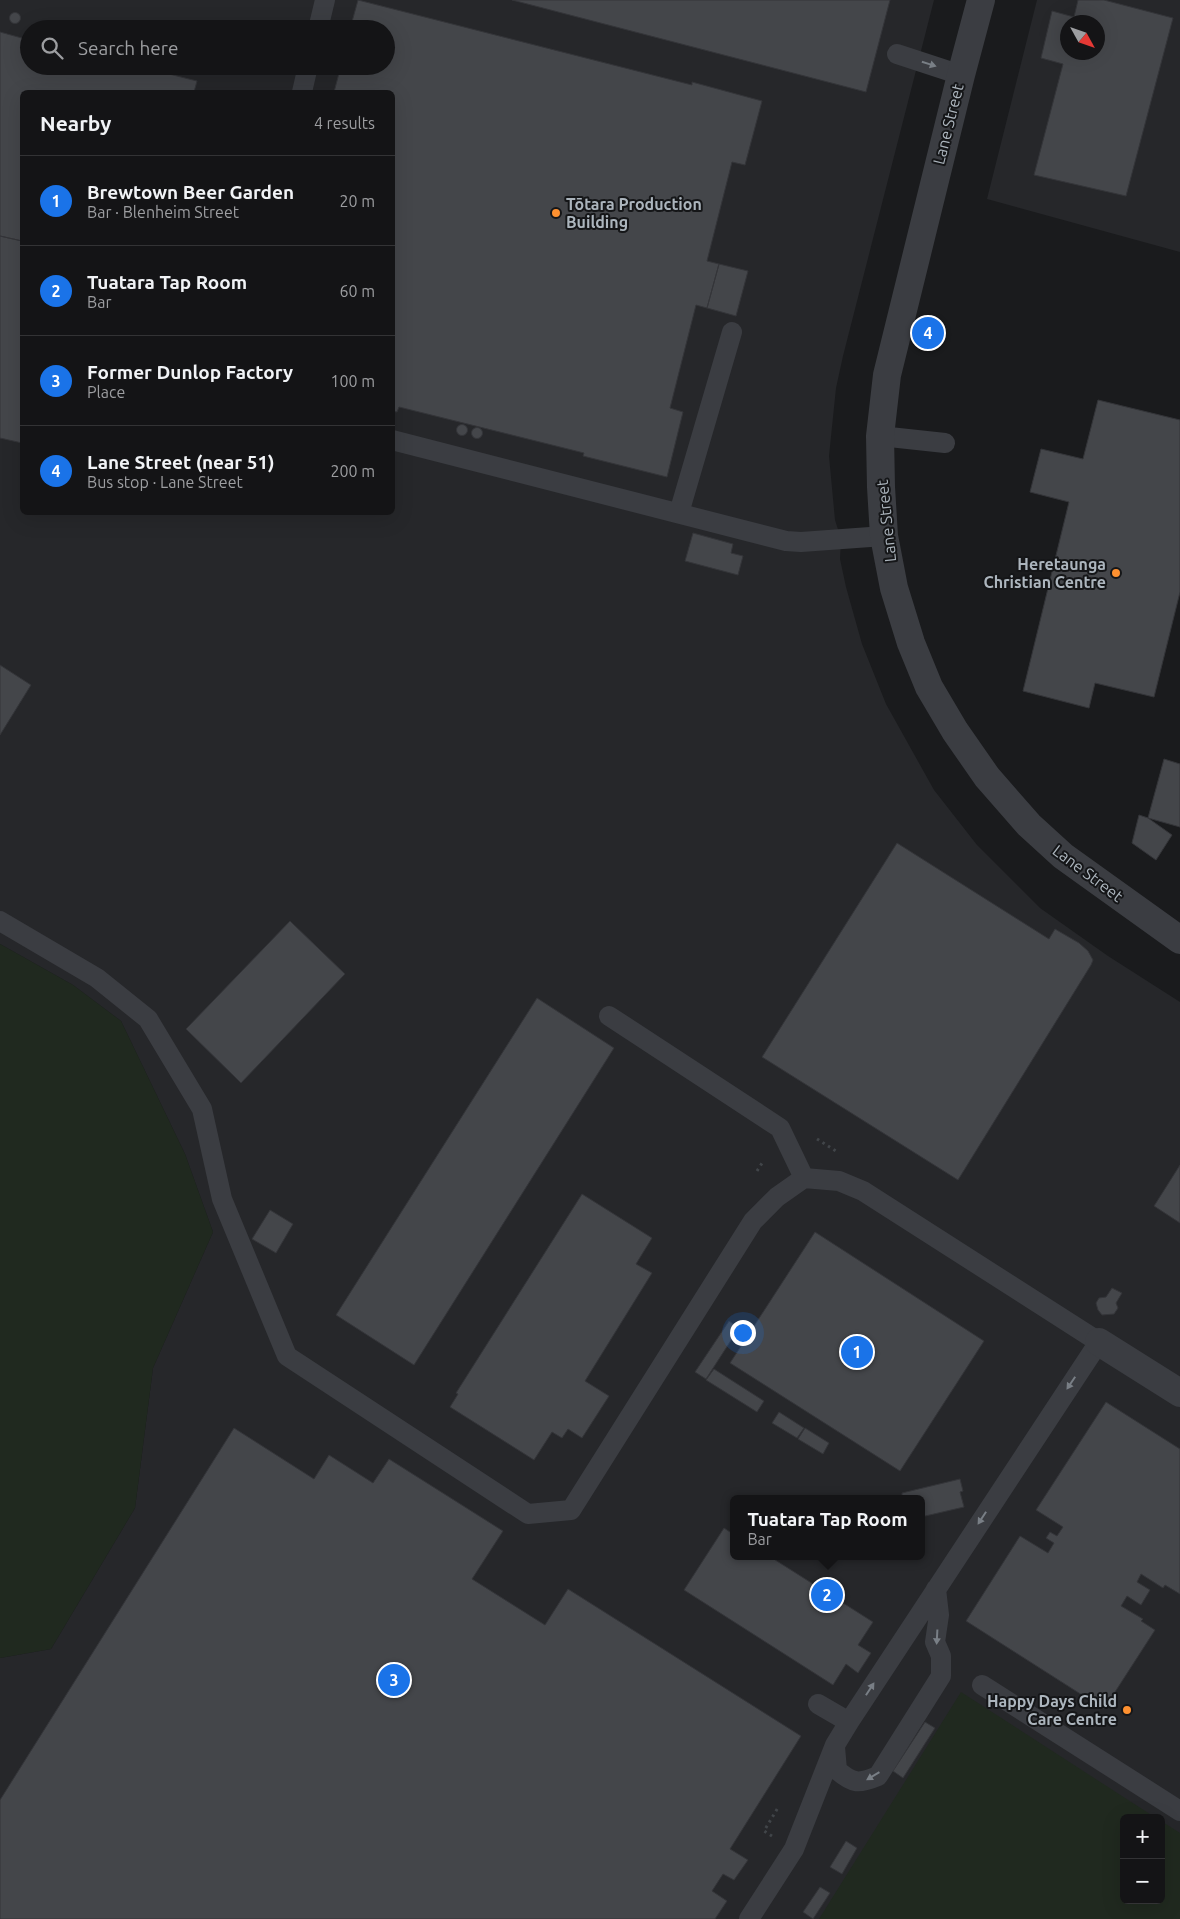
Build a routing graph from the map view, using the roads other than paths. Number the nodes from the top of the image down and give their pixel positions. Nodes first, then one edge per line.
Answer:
1 (325, 0) edge
2 (981, 0) edge
3 (320, 20) edge
4 (897, 54) dead end
5 (306, 75) edge
6 (961, 75) junction
7 (302, 90) edge
8 (732, 332) dead end
9 (880, 436) junction
10 (395, 441) edge
11 (945, 443) dead end
12 (679, 513) junction
13 (884, 536) junction
14 (0, 921) edge
15 (1180, 940) edge
16 (609, 1016) dead end
17 (804, 1178) junction
18 (1098, 1342) junction
19 (1180, 1393) edge
20 (936, 1589) junction
21 (982, 1685) dead end
22 (818, 1704) dead end
23 (849, 1722) junction
24 (835, 1745) junction
25 (1180, 1812) edge
26 (749, 1919) edge

1 - 3 lane
2 - 6 street, Lane Street
4 -> 6 lane
5 - 7 lane
6 - 9 street, Lane Street
8 - 12 lane
9 - 11 lane
9 - 13 street, Lane Street
10 - 12 lane
12 - 13 lane
13 - 15 street, Lane Street
14 - 17 lane
16 - 17 lane
17 - 18 lane
18 - 19 street
18 -> 20 lane
23 -> 20 lane
20 -> 24 lane
21 - 25 lane
22 - 23 lane
23 - 24 lane
24 - 26 lane

